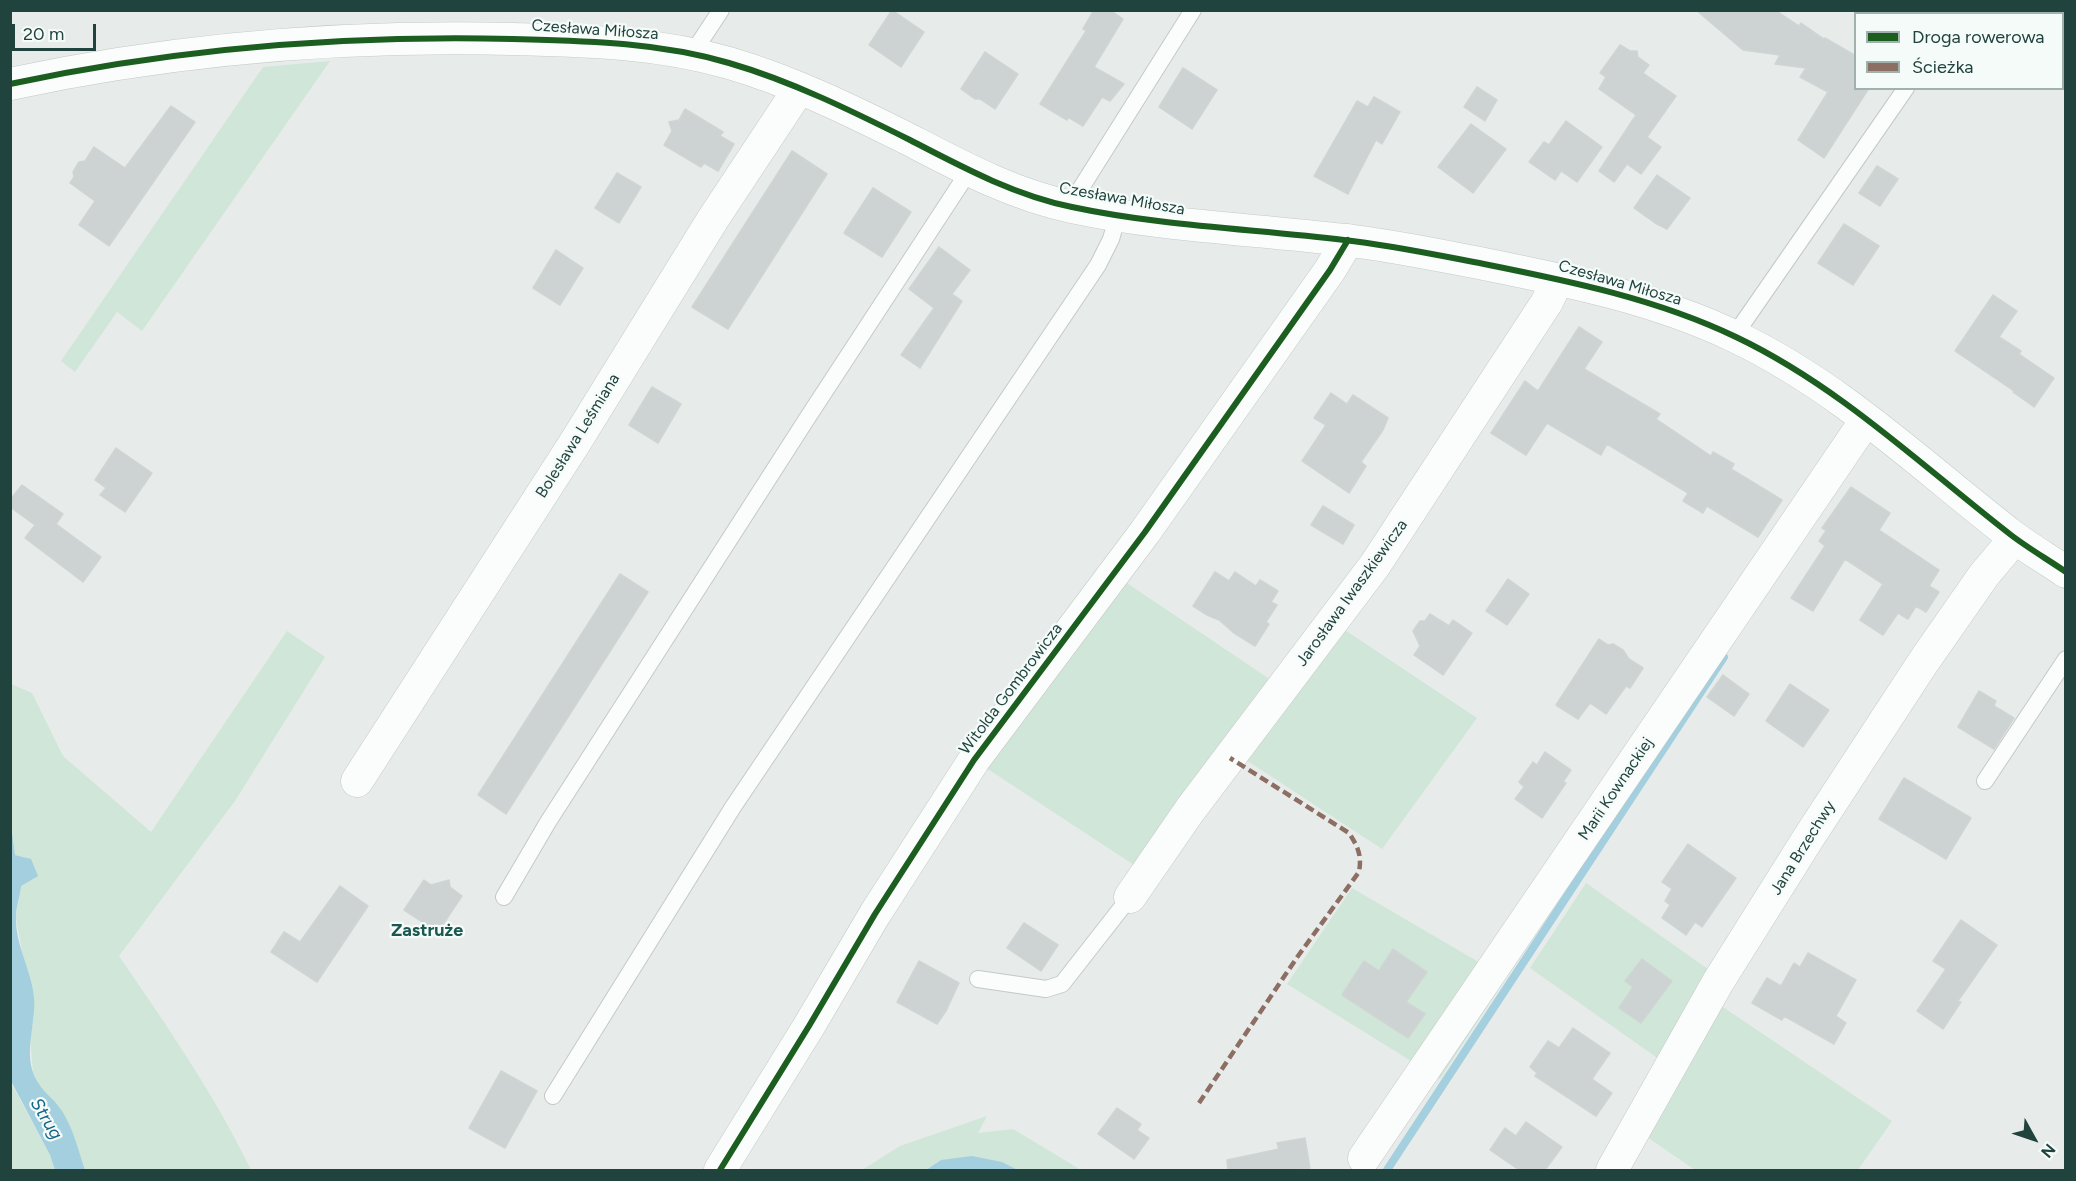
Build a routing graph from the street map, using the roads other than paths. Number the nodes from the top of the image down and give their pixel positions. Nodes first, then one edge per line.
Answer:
1 (721, 10) edge
2 (1193, 10) edge
3 (692, 54) junction
4 (10, 84) edge
5 (799, 89) junction
6 (1905, 90) edge
7 (969, 171) junction
8 (1069, 207) junction
9 (1118, 215) junction
10 (1348, 240) junction
11 (1558, 279) junction
12 (1734, 336) junction
13 (1866, 420) junction
14 (2015, 538) junction
15 (2066, 572) edge
16 (2066, 659) edge
17 (357, 781) dead end
18 (1984, 781) dead end
19 (504, 897) dead end
20 (1130, 897) joint
21 (978, 979) dead end
22 (553, 1096) dead end
23 (1364, 1158) dead end
24 (720, 1170) edge
25 (1612, 1170) edge

1 - 3 lane
2 - 8 lane
3 - 4 street, Czesława Miłosza
3 - 5 street, Czesława Miłosza
5 - 7 street, Czesława Miłosza
5 - 17 street, Bolesława Leśmiana
6 - 12 lane
7 - 8 street, Czesława Miłosza
7 - 19 lane
8 - 9 street, Czesława Miłosza
9 - 10 street, Czesława Miłosza
9 - 22 lane
10 - 11 street, Czesława Miłosza
10 - 24 street, Witolda Gombrowicza
11 - 12 street, Czesława Miłosza
11 - 20 street, Jarosława Iwaszkiewicza
12 - 13 street, Czesława Miłosza
13 - 14 street, Czesława Miłosza
13 - 23 street, Marii Kownackiej
14 - 15 street, Czesława Miłosza
14 - 25 street, Jana Brzechwy
16 - 18 lane
20 - 21 lane

